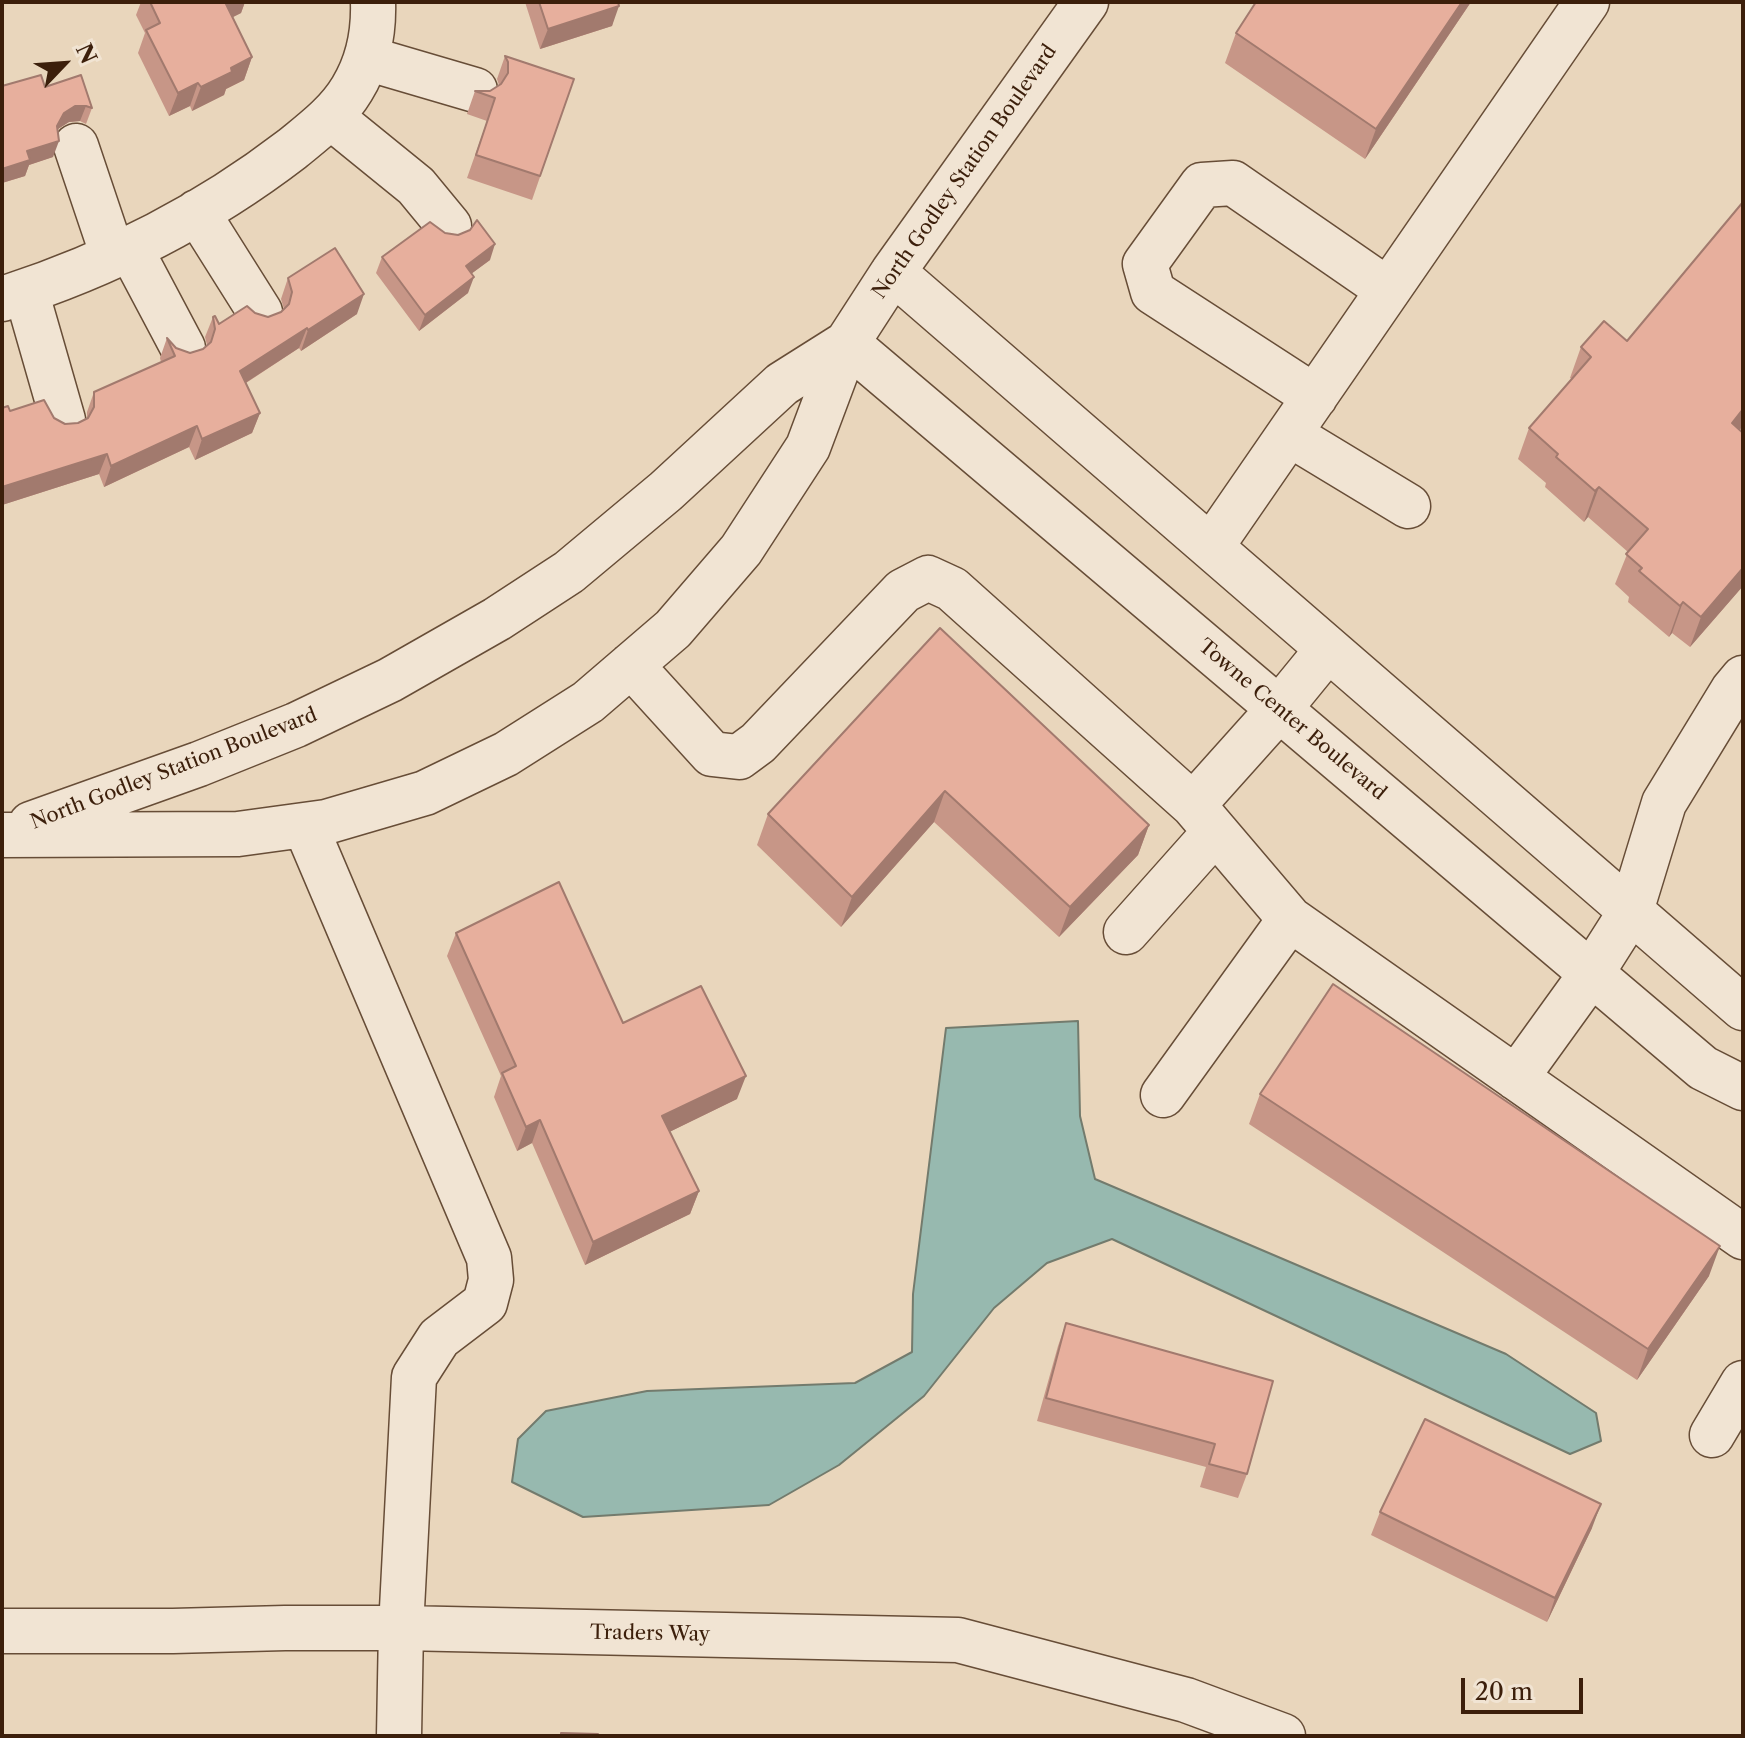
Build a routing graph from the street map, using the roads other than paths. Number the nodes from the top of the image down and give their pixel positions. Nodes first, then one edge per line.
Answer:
1 (1086, 2) edge
2 (1587, 2) edge
3 (381, 5) edge
4 (366, 58) junction
5 (475, 90) edge
6 (331, 117) junction
7 (76, 146) dead end
8 (197, 212) junction
9 (449, 226) dead end
10 (121, 252) junction
11 (893, 272) junction
12 (1388, 290) junction
13 (14, 295) edge
14 (260, 312) edge
15 (847, 343) junction
16 (183, 348) edge
17 (1315, 397) junction
18 (63, 420) edge
19 (1289, 434) junction
20 (1408, 506) dead end
21 (1211, 547) junction
22 (1328, 649) junction
23 (631, 665) junction
24 (1743, 678) edge
25 (1279, 709) junction
26 (1204, 819) junction
27 (305, 825) junction
28 (4, 835) edge
29 (1631, 911) junction
30 (1290, 919) junction
31 (1126, 932) dead end
32 (1591, 974) junction
33 (1743, 1008) edge
34 (1516, 1078) junction
35 (1743, 1088) edge
36 (1163, 1095) dead end
37 (1743, 1237) edge
38 (1743, 1383) edge
39 (1712, 1435) dead end
40 (401, 1628) junction
41 (2, 1631) edge
42 (399, 1736) edge
43 (1283, 1736) edge

1 - 11 street, North Godley Station Boulevard
2 - 12 street
3 - 4 street
4 - 5 street
4 - 6 street
6 - 8 street
6 - 9 street
7 - 10 street
8 - 10 street
8 - 14 street
10 - 13 street
10 - 16 street
11 - 15 street, North Godley Station Boulevard
11 - 21 street
12 - 17 street
12 - 17 street
13 - 18 street
15 - 23 street, North Godley Station Boulevard
15 - 25 street, Towne Center Boulevard
15 - 28 street, North Godley Station Boulevard
17 - 19 street
19 - 20 street
19 - 21 street
21 - 22 street
22 - 25 street
22 - 29 street
23 - 26 street
23 - 27 street, North Godley Station Boulevard
24 - 29 street
25 - 26 street
25 - 32 street, Towne Center Boulevard
26 - 30 street
26 - 31 street
27 - 28 street, North Godley Station Boulevard
27 - 40 street
29 - 32 street
29 - 33 street
30 - 34 street
30 - 36 street
32 - 34 street
32 - 35 street, Towne Center Boulevard
34 - 37 street
38 - 39 street
40 - 41 street, Traders Way
40 - 42 street
40 - 43 street, Traders Way

